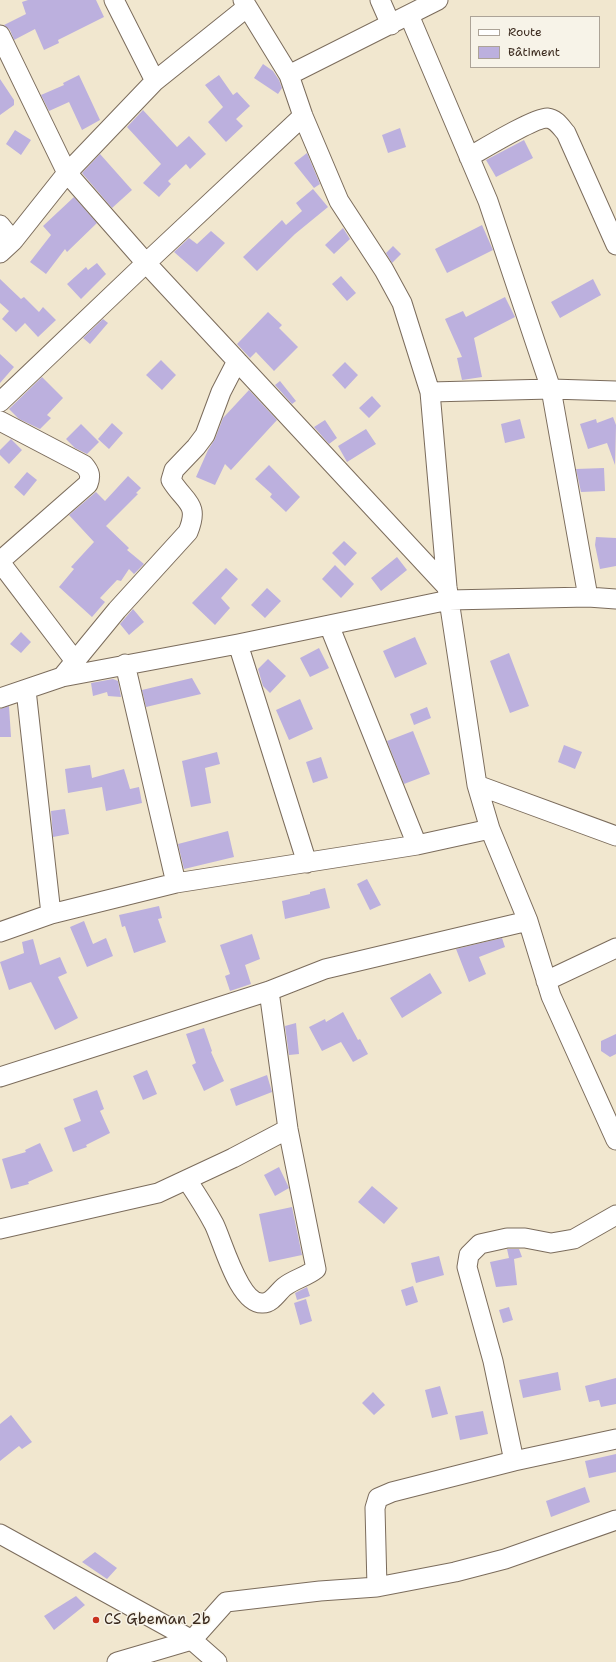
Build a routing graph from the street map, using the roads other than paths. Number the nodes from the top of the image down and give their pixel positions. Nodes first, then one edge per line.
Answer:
1 (114, 0) edge
2 (380, 0) edge
3 (438, 0) edge
4 (244, 4) edge
5 (409, 15) junction
6 (391, 25) junction
7 (0, 35) edge
8 (288, 75) junction
9 (155, 81) junction
10 (303, 116) junction
11 (469, 157) junction
12 (67, 173) junction
13 (0, 225) edge
14 (616, 245) edge
15 (6, 247) edge
16 (146, 262) junction
17 (237, 361) junction
18 (551, 389) junction
19 (616, 391) edge
20 (430, 392) junction
21 (0, 402) edge
22 (0, 421) edge
23 (0, 561) edge
24 (448, 594) junction
25 (588, 597) junction
26 (616, 599) edge
27 (329, 625) junction
28 (238, 644) junction
29 (75, 661) junction
30 (125, 664) junction
31 (62, 677) junction
32 (26, 690) junction
33 (0, 698) edge
34 (477, 785) junction
35 (490, 829) junction
36 (616, 836) edge
37 (417, 846) junction
38 (307, 863) junction
39 (176, 883) junction
40 (51, 914) junction
41 (528, 921) junction
42 (0, 932) edge
43 (616, 948) edge
44 (546, 981) junction
45 (269, 992) junction
46 (0, 1077) edge
47 (288, 1129) junction
48 (616, 1140) edge
49 (187, 1180) junction
50 (616, 1215) edge
51 (0, 1229) edge
52 (616, 1439) edge
53 (514, 1461) junction
54 (616, 1520) edge
55 (0, 1534) edge
56 (377, 1587) junction
57 (192, 1640) junction
58 (118, 1662) edge
59 (217, 1662) edge

1 - 9 street
2 - 6 street
3 - 5 street
4 - 8 street
4 - 9 street
5 - 6 street
5 - 11 street
6 - 8 street
7 - 12 street
8 - 10 street
9 - 12 street
10 - 16 street
10 - 20 street
11 - 14 street
11 - 18 street
12 - 15 street
12 - 16 street
13 - 15 street
16 - 17 street
16 - 21 street
17 - 24 street
17 - 29 street
18 - 19 street
18 - 20 street
18 - 25 street
20 - 24 street
22 - 23 street
23 - 29 street
24 - 25 street
24 - 27 street
24 - 34 street
25 - 26 street
27 - 28 street
27 - 37 street
28 - 30 street
28 - 38 street
29 - 31 street
30 - 31 street
30 - 39 street
31 - 32 street
32 - 33 street
32 - 40 street
34 - 35 street
34 - 36 street
35 - 37 street
35 - 41 street
37 - 38 street
38 - 39 street
39 - 40 street
40 - 42 street
41 - 44 street
41 - 45 street
43 - 44 street
44 - 48 street
45 - 46 street
45 - 47 street
47 - 49 street
47 - 49 street
49 - 51 street
50 - 53 street
52 - 53 street
53 - 56 street
54 - 56 street
55 - 57 street
56 - 57 street
57 - 58 street
57 - 59 street

